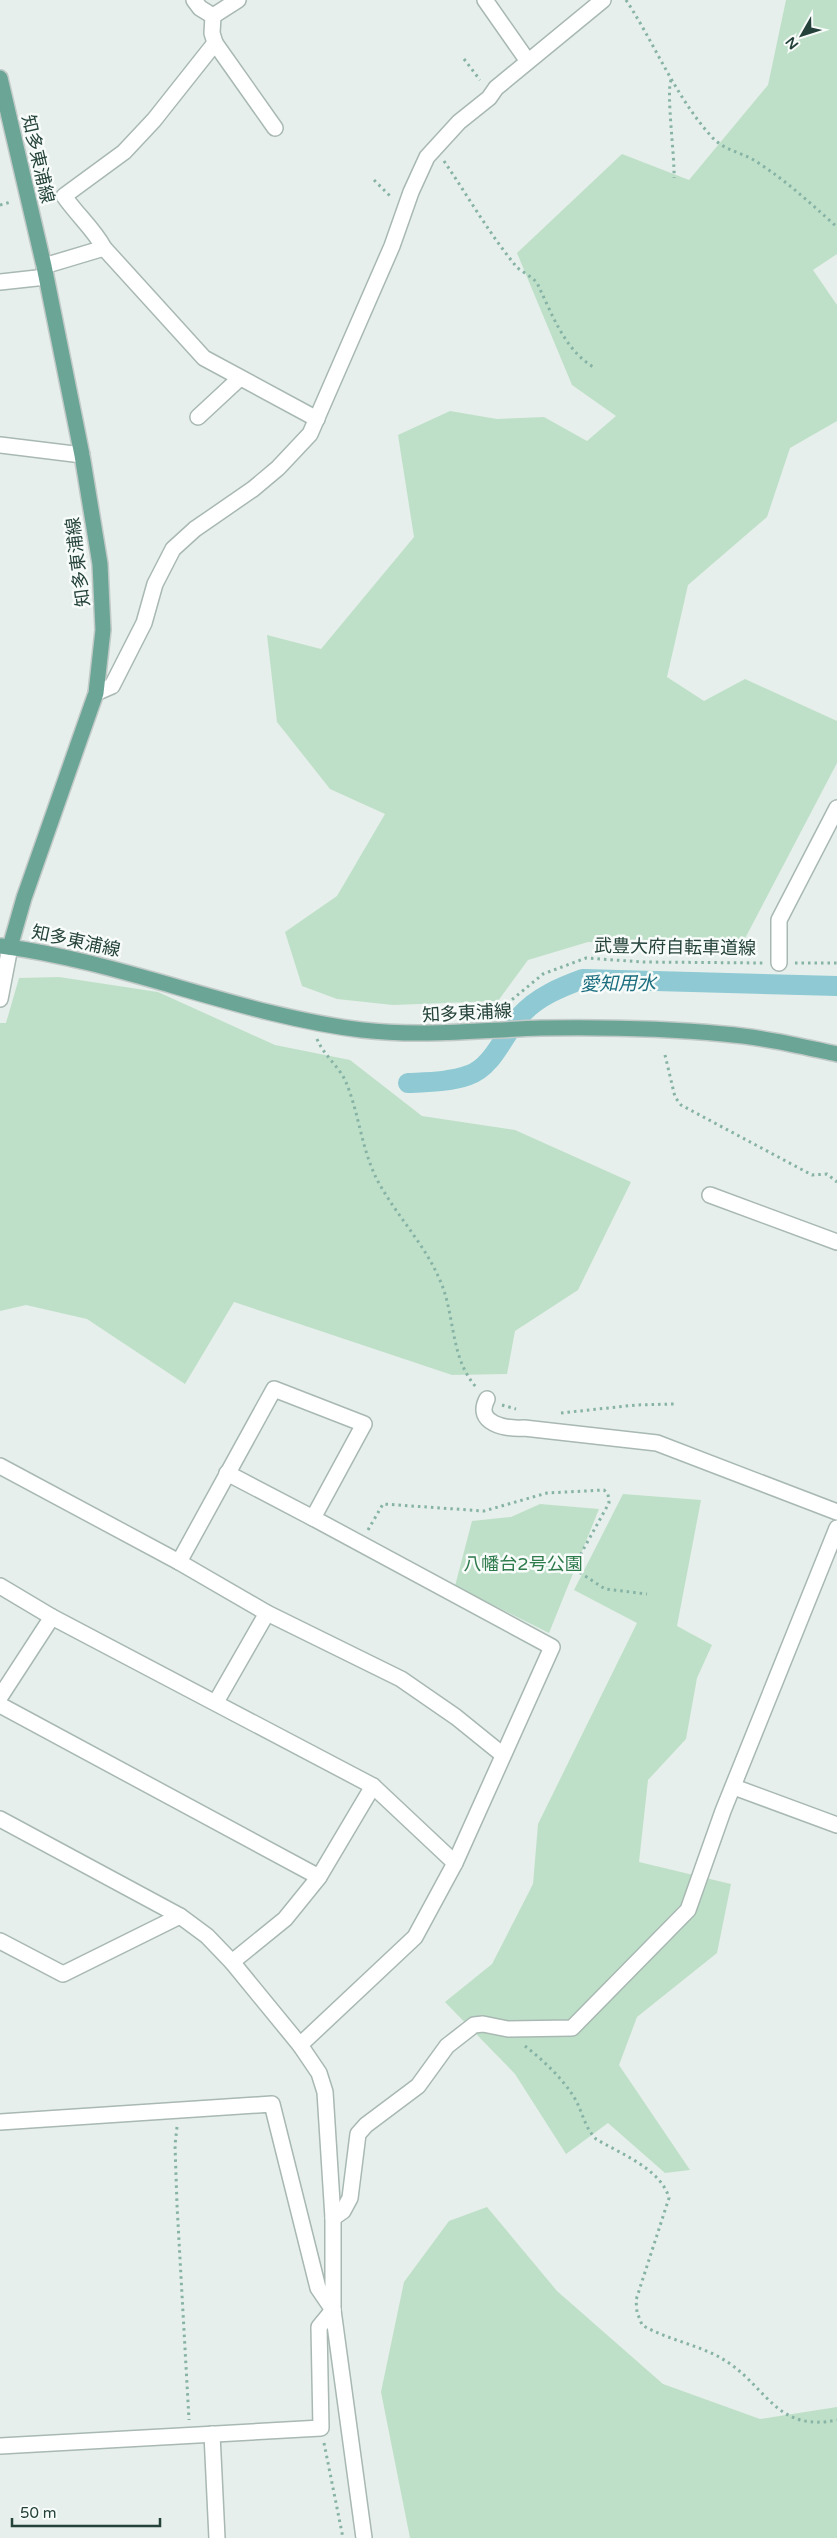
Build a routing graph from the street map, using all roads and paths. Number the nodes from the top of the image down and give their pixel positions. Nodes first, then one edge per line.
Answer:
1 (194, 0) edge
2 (238, 0) edge
3 (485, 0) edge
4 (603, 0) edge
5 (626, 0) edge
6 (213, 16) junction
7 (215, 43) junction
8 (464, 59) dead end
9 (527, 60) junction
10 (0, 78) edge
11 (671, 80) junction
12 (491, 95) junction
13 (275, 128) dead end
14 (436, 148) junction
15 (674, 178) dead end
16 (374, 180) dead end
17 (406, 208) junction
18 (837, 227) edge
19 (104, 248) junction
20 (45, 271) junction
21 (0, 282) edge
22 (595, 368) dead end
23 (240, 378) junction
24 (198, 417) dead end
25 (317, 419) junction
26 (0, 446) edge
27 (82, 455) junction
28 (96, 693) junction
29 (837, 808) edge
30 (5, 946) edge
31 (779, 963) junction
32 (837, 964) edge
33 (0, 999) edge
34 (318, 1024) junction
35 (475, 1030) junction
36 (837, 1054) edge
37 (665, 1055) dead end
38 (837, 1182) edge
39 (710, 1195) dead end
40 (837, 1242) edge
41 (487, 1399) junction
42 (675, 1404) dead end
43 (519, 1410) dead end
44 (559, 1413) dead end
45 (0, 1466) edge
46 (227, 1473) junction
47 (837, 1512) edge
48 (313, 1518) junction
49 (837, 1528) edge
50 (361, 1544) junction
51 (179, 1562) junction
52 (0, 1586) edge
53 (647, 1594) dead end
54 (267, 1613) junction
55 (52, 1617) junction
56 (0, 1697) edge
57 (216, 1702) junction
58 (0, 1705) edge
59 (503, 1755) junction
60 (373, 1786) junction
61 (734, 1787) junction
62 (0, 1819) edge
63 (837, 1825) edge
64 (455, 1863) junction
65 (319, 1877) junction
66 (180, 1916) junction
67 (0, 1941) edge
68 (232, 1962) junction
69 (508, 2029) junction
70 (300, 2045) junction
71 (180, 2110) junction
72 (0, 2122) edge
73 (333, 2218) junction
74 (333, 2310) junction
75 (837, 2420) edge
76 (320, 2428) junction
77 (212, 2434) junction
78 (189, 2436) junction
79 (0, 2446) edge
80 (217, 2538) edge
81 (343, 2538) edge
82 (364, 2538) edge

1 - 6 street
2 - 6 street
3 - 9 street
4 - 9 street
5 - 11 path
6 - 7 street
7 - 13 street
7 - 19 street
8 - 12 path
9 - 12 street
10 - 20 main road, 知多東浦線
11 - 15 path
11 - 18 path
12 - 14 street
14 - 17 street
14 - 22 path
16 - 17 path
17 - 25 street
19 - 20 street
19 - 23 street
20 - 21 street
20 - 27 main road, 知多東浦線
23 - 24 street
23 - 25 street
25 - 28 street
26 - 27 street
27 - 28 main road, 知多東浦線
28 - 30 main road, 知多東浦線
29 - 31 street
30 - 33 street
30 - 34 main road, 知多東浦線
31 - 32 path, 武豊大府自転車道線
31 - 35 path, 武豊大府自転車道線
34 - 35 main road, 知多東浦線
34 - 41 path
35 - 36 main road, 知多東浦線
37 - 38 path
39 - 40 street
41 - 43 path
41 - 47 street
42 - 44 path
45 - 51 street
46 - 48 street
46 - 48 street
46 - 51 street
48 - 50 street
49 - 61 street
50 - 53 path
50 - 59 street
51 - 54 street
52 - 55 street
54 - 57 street
54 - 59 street
55 - 56 street
55 - 57 street
57 - 60 street
58 - 65 street
59 - 64 street
60 - 64 street
60 - 65 street
61 - 63 street
61 - 69 street
62 - 66 street
64 - 70 street
65 - 68 street
66 - 67 street
66 - 68 street
68 - 70 street
69 - 73 street
69 - 75 path
70 - 73 street
71 - 72 street
71 - 74 street
71 - 78 path
73 - 74 street
74 - 76 street
74 - 82 street
76 - 77 street
76 - 81 path
77 - 78 street
77 - 80 street
78 - 79 street

